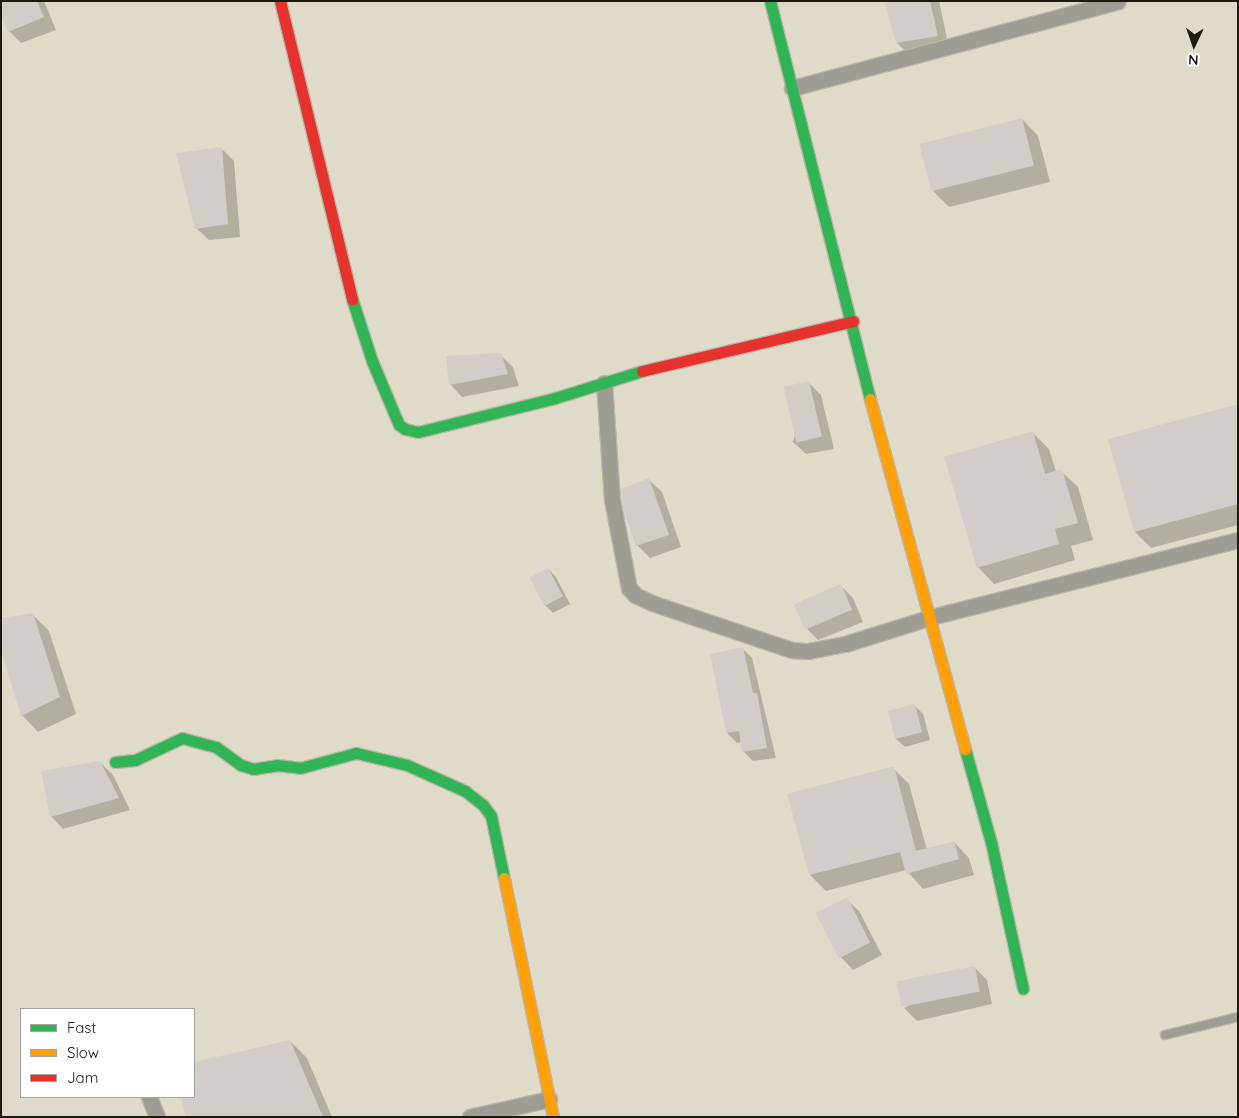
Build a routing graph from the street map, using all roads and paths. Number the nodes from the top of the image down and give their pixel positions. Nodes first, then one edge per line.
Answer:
1 (280, 1) edge
2 (770, 1) edge
3 (1118, 1) edge
4 (792, 88) junction
5 (853, 321) junction
6 (604, 383) junction
7 (1238, 540) edge
8 (931, 617) junction
9 (115, 762) dead end
10 (1023, 989) dead end
11 (1238, 1017) edge
12 (1165, 1035) dead end
13 (149, 1098) edge
14 (549, 1099) junction
15 (157, 1117) edge
16 (470, 1117) edge
17 (553, 1117) edge

1 - 6 street
2 - 4 street
3 - 4 street
4 - 5 street
5 - 6 street
5 - 8 street
6 - 8 street
7 - 8 street
8 - 10 street
9 - 14 street
11 - 12 lane
13 - 15 street
14 - 16 street
14 - 17 street

